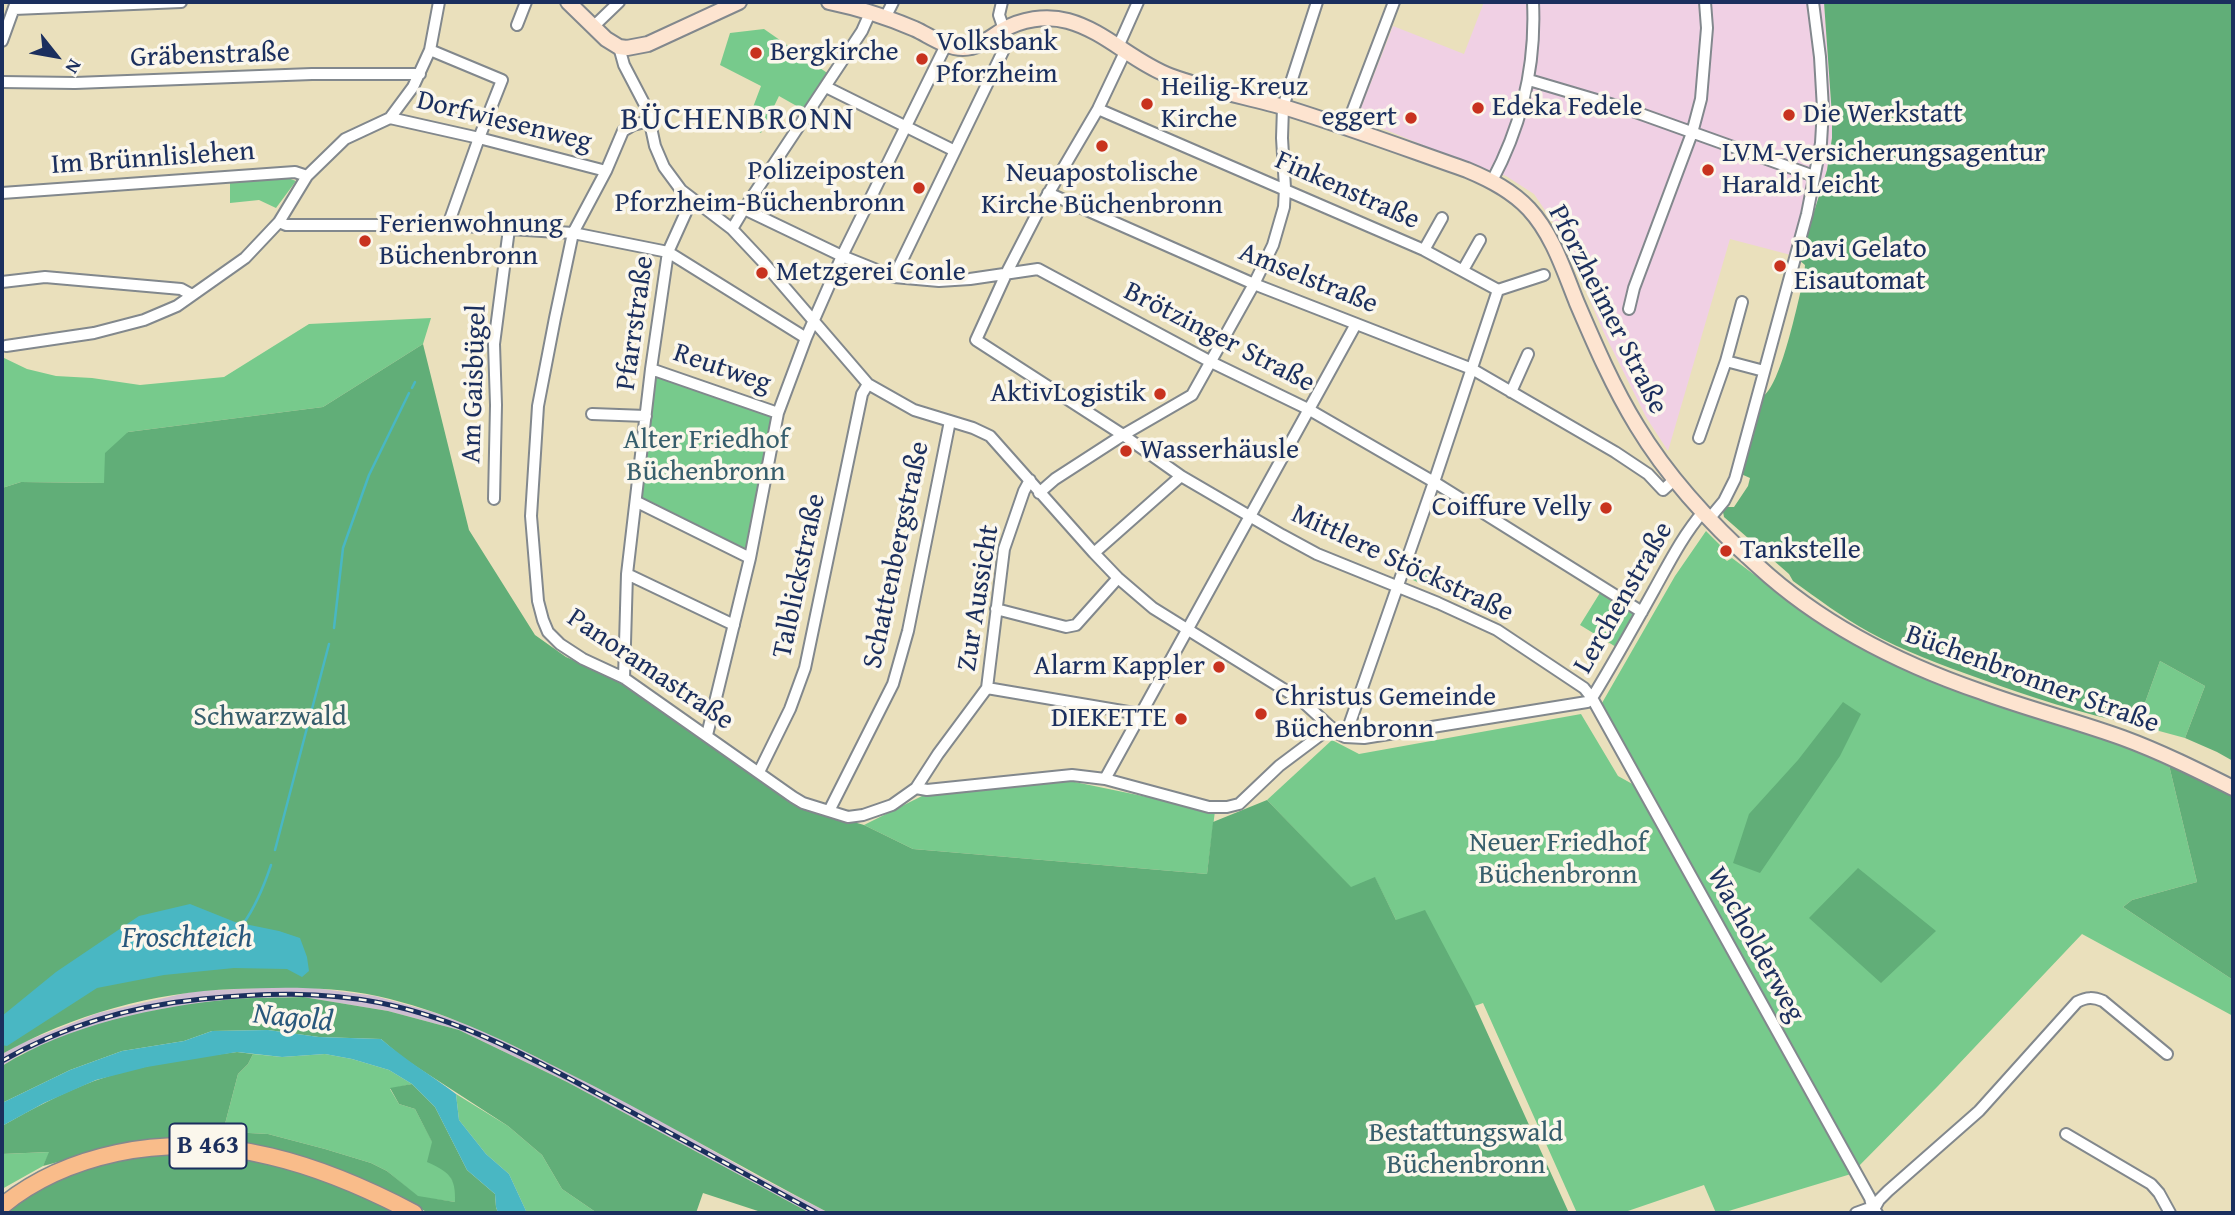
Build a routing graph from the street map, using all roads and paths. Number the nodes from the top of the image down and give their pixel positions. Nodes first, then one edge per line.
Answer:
1 (181, 2) edge
2 (439, 2) edge
3 (526, 2) edge
4 (568, 2) edge
5 (619, 2) edge
6 (739, 2) edge
7 (829, 2) edge
8 (893, 2) edge
9 (1002, 2) edge
10 (1138, 2) edge
11 (1394, 2) edge
12 (1533, 2) edge
13 (1705, 2) edge
14 (1813, 2) edge
15 (1313, 3) edge
16 (15, 5) edge
17 (870, 13) junction
18 (885, 18) junction
19 (517, 25) dead end
20 (593, 27) junction
21 (1004, 29) junction
22 (2, 41) edge
23 (946, 45) junction
24 (619, 47) junction
25 (1122, 49) junction
26 (430, 50) junction
27 (420, 74) junction
28 (1529, 80) junction
29 (2, 82) edge
30 (827, 87) junction
31 (1283, 107) junction
32 (1098, 108) junction
33 (390, 118) junction
34 (649, 121) junction
35 (906, 127) junction
36 (1346, 128) junction
37 (1692, 133) junction
38 (479, 138) junction
39 (955, 150) junction
40 (606, 171) junction
41 (307, 176) junction
42 (1814, 176) junction
43 (1492, 181) junction
44 (1285, 188) junction
45 (2, 193) edge
46 (1048, 193) junction
47 (692, 199) junction
48 (744, 209) junction
49 (1442, 218) dead end
50 (279, 222) junction
51 (449, 226) junction
52 (509, 229) junction
53 (732, 229) junction
54 (573, 233) junction
55 (1480, 240) dead end
56 (1424, 250) junction
57 (668, 252) junction
58 (842, 256) junction
59 (1463, 271) junction
60 (1007, 272) junction
61 (1544, 275) dead end
62 (894, 277) junction
63 (2, 282) edge
64 (1254, 284) junction
65 (1497, 290) junction
66 (192, 295) junction
67 (1742, 302) dead end
68 (1629, 309) dead end
69 (813, 321) junction
70 (1356, 324) junction
71 (806, 338) junction
72 (6, 346) dead end
73 (1528, 354) dead end
74 (1726, 361) junction
75 (1211, 362) junction
76 (651, 369) junction
77 (1472, 369) junction
78 (1764, 371) junction
79 (868, 384) junction
80 (1511, 392) junction
81 (1308, 410) junction
82 (778, 413) junction
83 (592, 414) dead end
84 (646, 416) junction
85 (950, 421) junction
86 (1123, 435) junction
87 (1699, 438) dead end
88 (1181, 476) junction
89 (1675, 479) junction
90 (1030, 480) junction
91 (1434, 482) junction
92 (1040, 493) junction
93 (494, 499) dead end
94 (637, 502) junction
95 (1249, 516) junction
96 (1706, 516) junction
97 (1094, 553) junction
98 (750, 558) junction
99 (627, 575) junction
100 (1118, 578) junction
101 (1398, 587) junction
102 (1783, 588) joint
103 (996, 609) junction
104 (1642, 612) junction
105 (734, 625) junction
106 (1186, 629) junction
107 (624, 678) junction
108 (987, 688) junction
109 (1592, 698) junction
110 (1140, 714) junction
111 (1331, 727) junction
112 (707, 735) junction
113 (1345, 737) junction
114 (759, 772) junction
115 (1105, 779) junction
116 (916, 788) junction
117 (2233, 788) edge
118 (829, 811) junction
119 (2167, 1054) dead end
120 (2066, 1134) dead end
121 (2, 1206) edge
122 (1875, 1212) edge
123 (414, 1213) edge
124 (1856, 1213) edge
125 (2170, 1213) edge

1 - 16 street
2 - 26 street
3 - 19 street
4 - 20 main road
5 - 20 street
6 - 24 main road
7 - 17 main road, Pforzheimer Straße
8 - 18 street
9 - 21 street
10 - 25 street
11 - 36 street
12 - 28 street
13 - 37 street
14 - 42 street, Lerchenstraße
15 - 31 street
16 - 22 street
17 - 18 main road, Pforzheimer Straße
17 - 30 street
18 - 23 main road, Pforzheimer Straße
20 - 24 main road
21 - 23 main road, Pforzheimer Straße
21 - 25 main road, Pforzheimer Straße
21 - 39 street
23 - 35 street
24 - 34 street
25 - 31 main road, Pforzheimer Straße
25 - 32 street
26 - 27 street
26 - 38 street
27 - 29 street, Gräbenstraße
27 - 33 street
28 - 37 street
28 - 43 street
30 - 35 street
30 - 48 street
31 - 36 main road, Pforzheimer Straße
31 - 44 street
32 - 44 street, Finkenstraße
32 - 46 street
33 - 38 street, Dorfwiesenweg
33 - 41 street
34 - 40 street, Panoramastraße
34 - 47 street
35 - 39 street
35 - 58 street
36 - 43 main road, Pforzheimer Straße
37 - 42 street
37 - 68 street
38 - 40 street, Dorfwiesenweg
38 - 51 street
39 - 62 street
40 - 54 street, Panoramastraße
41 - 45 street, Im Brünnlislehen
41 - 50 street
42 - 78 street, Lerchenstraße
43 - 89 main road, Pforzheimer Straße
44 - 56 street, Finkenstraße
44 - 64 street
46 - 60 street
46 - 64 street, Amselstraße
47 - 53 street
47 - 57 street, Pfarrstraße
48 - 53 street
48 - 58 street, Brötzinger Straße
49 - 56 street, Finkenstraße
50 - 51 street
50 - 66 street
51 - 52 street
52 - 54 street
52 - 93 street, Am Gaisbügel
53 - 69 street
54 - 57 street
54 - 107 street, Panoramastraße
55 - 59 street
56 - 59 street, Finkenstraße
57 - 71 street
57 - 76 street, Pfarrstraße
58 - 62 street, Brötzinger Straße
58 - 69 street
59 - 65 street, Finkenstraße
60 - 62 street, Brötzinger Straße
60 - 75 street, Brötzinger Straße
60 - 86 street, Mittlere Stöckstraße
61 - 65 street
63 - 66 street
64 - 70 street, Amselstraße
64 - 75 street
65 - 77 street
66 - 72 street
67 - 74 street
69 - 71 street
69 - 79 street
70 - 77 street, Amselstraße
70 - 81 street
71 - 82 street
73 - 80 street
74 - 78 street
74 - 87 street
75 - 81 street, Brötzinger Straße
75 - 86 street
76 - 82 street, Reutweg
76 - 84 street, Pfarrstraße
77 - 80 street, Amselstraße
77 - 91 street
78 - 96 street, Lerchenstraße
79 - 85 street
79 - 114 street, Talblickstraße
80 - 89 street, Amselstraße
81 - 91 street, Brötzinger Straße
81 - 95 street
82 - 98 street
83 - 84 street, Pfarrstraße
84 - 94 street, Pfarrstraße
85 - 90 street
85 - 118 street, Schattenbergstraße
86 - 88 street, Mittlere Stöckstraße
86 - 92 street
88 - 95 street, Mittlere Stöckstraße
88 - 97 street
89 - 96 main road, Pforzheimer Straße
90 - 92 street
90 - 103 street, Zur Aussicht
91 - 101 street
91 - 104 street, Brötzinger Straße
92 - 97 street
94 - 98 street
94 - 99 street, Pfarrstraße
95 - 101 street, Mittlere Stöckstraße
95 - 106 street
96 - 102 main road, Pforzheimer Straße
96 - 104 street, Lerchenstraße
97 - 100 street
98 - 105 street
99 - 105 street
99 - 107 street, Pfarrstraße
100 - 103 street
100 - 106 street
101 - 109 street, Mittlere Stöckstraße
101 - 113 street
102 - 117 main road, Büchenbronner Straße
103 - 108 street, Zur Aussicht
104 - 109 street, Lerchenstraße
105 - 112 street
106 - 110 street
106 - 111 street
107 - 112 street, Panoramastraße
108 - 110 street
108 - 116 street, Zur Aussicht
109 - 113 street, Lerchenstraße
109 - 122 street, Wacholderweg
110 - 115 street
111 - 113 street
111 - 115 street
112 - 114 street, Panoramastraße
114 - 118 street, Panoramastraße
115 - 116 street
116 - 118 street, Panoramastraße
119 - 122 street
120 - 125 street
121 - 123 main road, B 463
122 - 124 street

